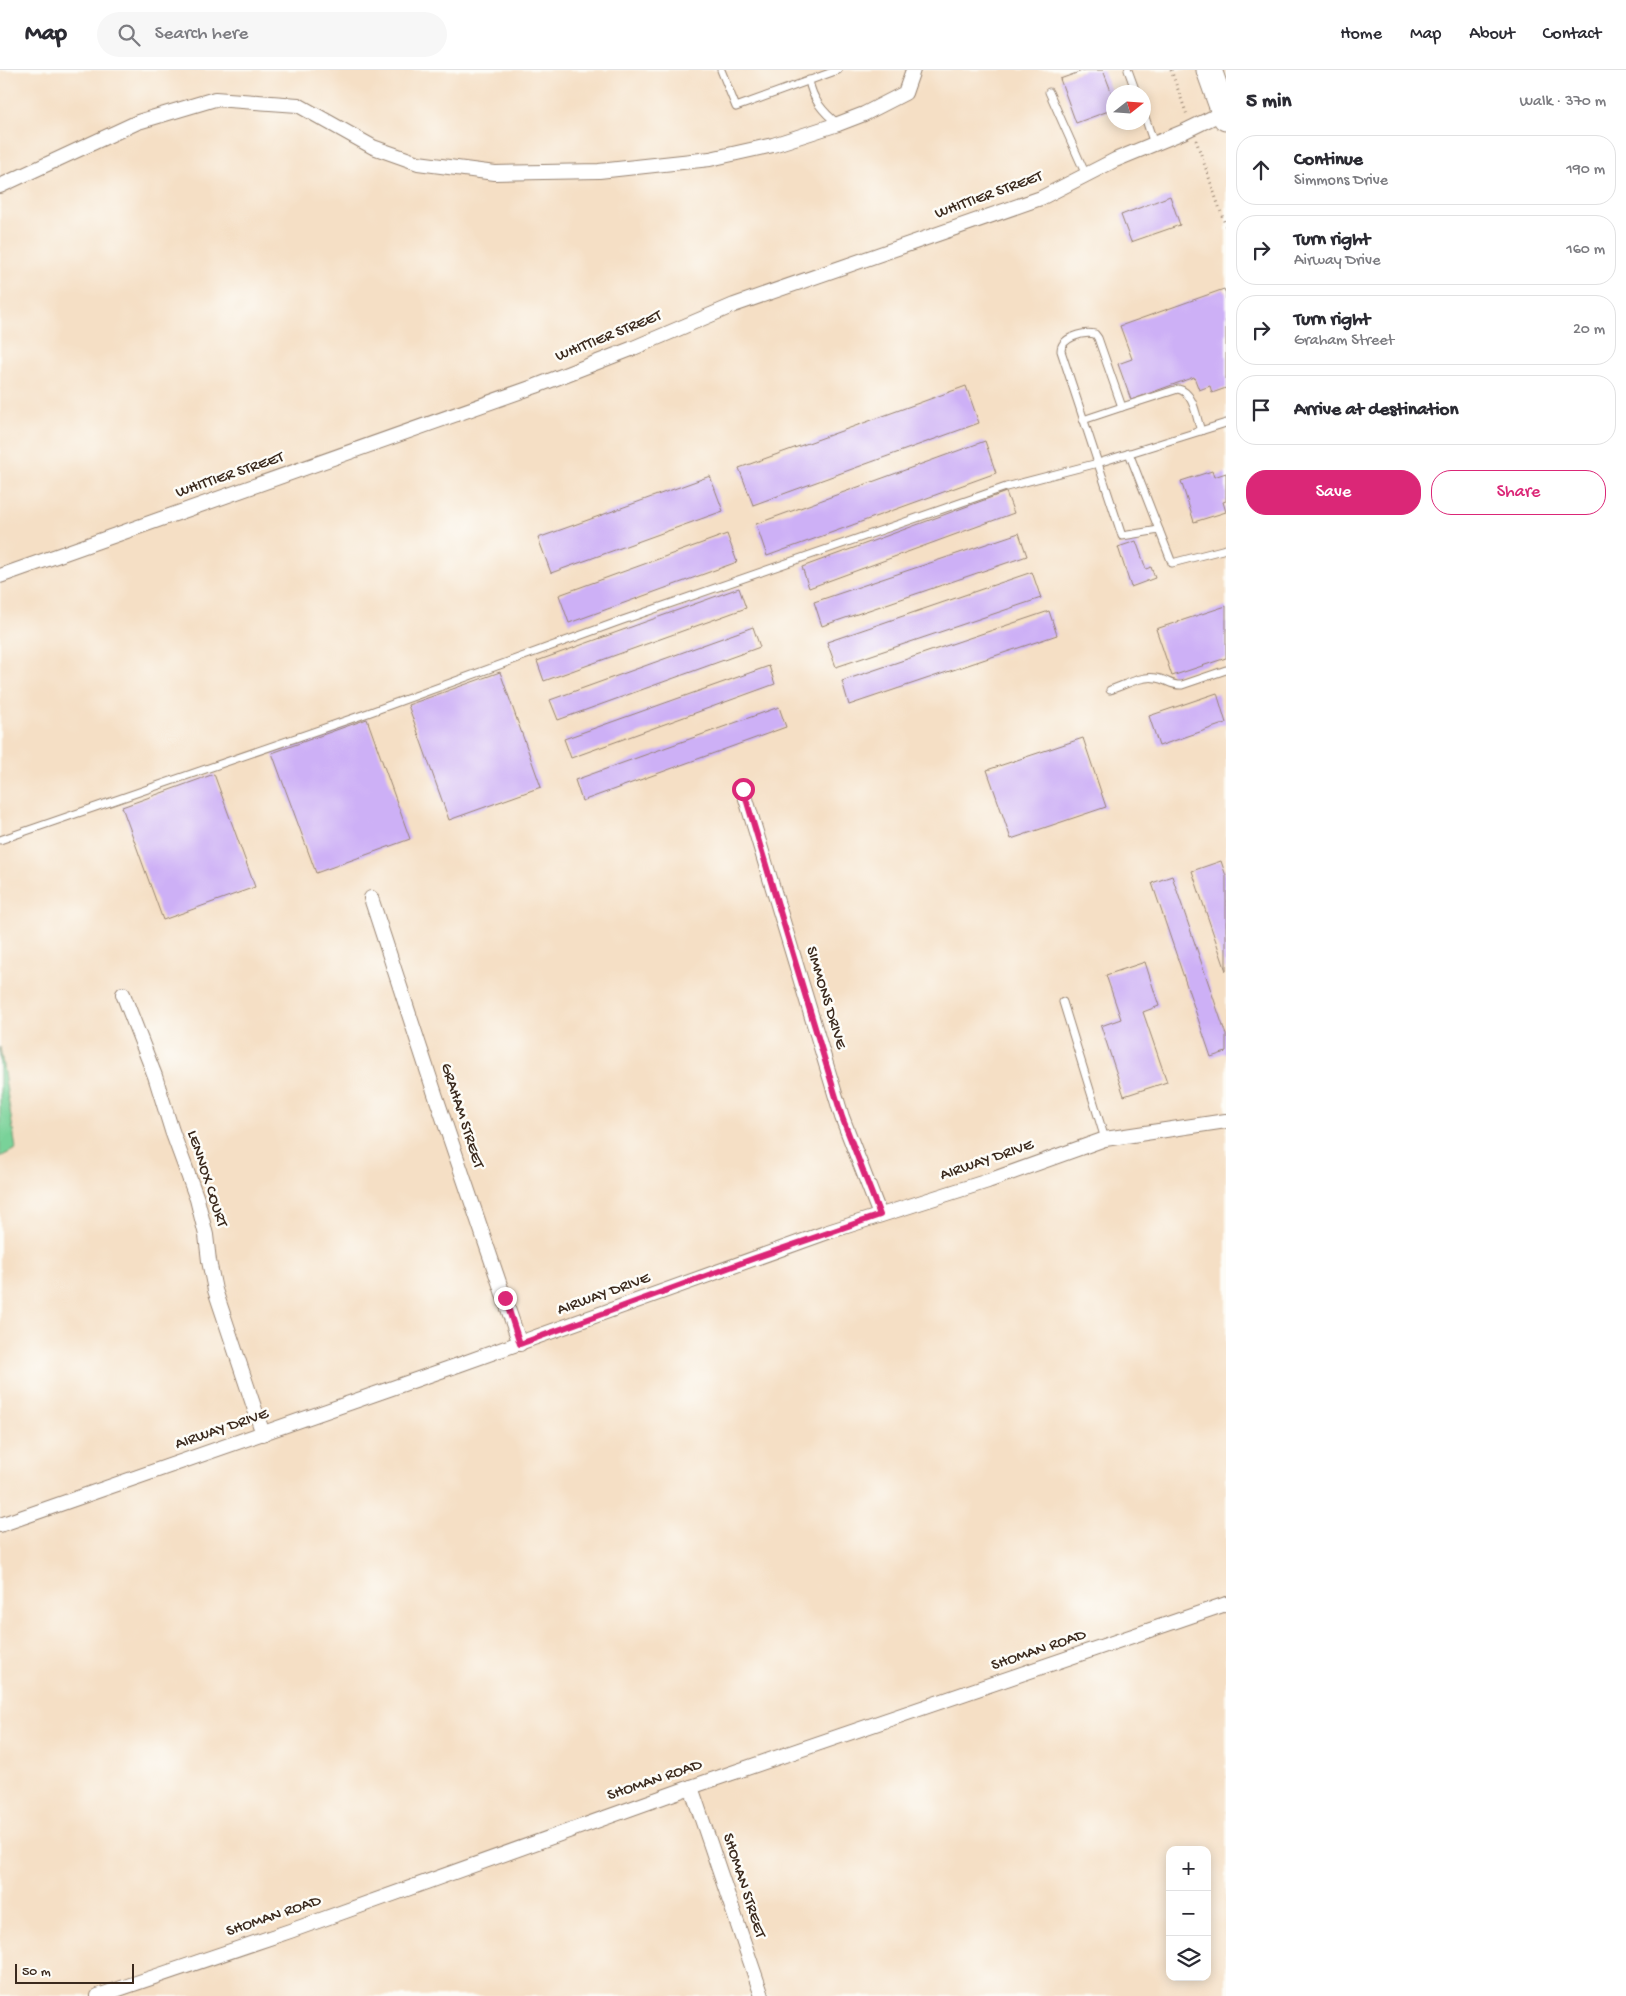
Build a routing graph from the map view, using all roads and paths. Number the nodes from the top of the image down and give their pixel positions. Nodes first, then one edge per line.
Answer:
1 (721, 70) edge
2 (838, 70) edge
3 (913, 70) edge
4 (1128, 70) edge
5 (1171, 70) edge
6 (1209, 70) edge
7 (809, 80) junction
8 (1133, 85) edge
9 (1048, 92) dead end
10 (1225, 115) edge
11 (1187, 116) dead end
12 (838, 124) junction
13 (1149, 130) edge
14 (1195, 138) dead end
15 (1154, 144) junction
16 (1086, 175) junction
17 (0, 186) edge
18 (1226, 227) edge
19 (1122, 407) junction
20 (1083, 420) junction
21 (1226, 423) edge
22 (1201, 430) junction
23 (1130, 454) junction
24 (1098, 464) junction
25 (1159, 530) junction
26 (1226, 549) edge
27 (0, 576) edge
28 (1226, 670) edge
29 (1110, 690) dead end
30 (743, 789) dead end
31 (0, 840) edge
32 (371, 898) dead end
33 (123, 994) dead end
34 (1064, 1002) dead end
35 (1226, 1121) edge
36 (1105, 1139) junction
37 (880, 1215) junction
38 (520, 1344) junction
39 (263, 1434) junction
40 (0, 1525) edge
41 (1226, 1604) edge
42 (691, 1787) junction
43 (98, 1996) edge
44 (762, 1996) edge

1 - 7 lane
2 - 7 lane
3 - 12 street
4 - 8 lane
5 - 11 path
6 - 10 highway
7 - 12 lane
9 - 16 lane
10 - 15 street, WHITTIER STREET
12 - 17 street
13 - 15 lane
14 - 18 path
15 - 16 street, WHITTIER STREET
16 - 27 street, WHITTIER STREET
19 - 20 lane
19 - 20 lane
19 - 22 lane
20 - 24 lane
21 - 22 lane
22 - 23 lane
23 - 24 lane
23 - 25 lane
24 - 25 lane
24 - 31 lane
25 - 26 lane
28 - 29 lane
30 - 37 street, SIMMONS DRIVE
32 - 38 street, GRAHAM STREET
33 - 39 street, LENNOX COURT
34 - 36 lane
35 - 36 street, AIRWAY DRIVE
36 - 37 street, AIRWAY DRIVE
37 - 38 street, AIRWAY DRIVE
38 - 39 street, AIRWAY DRIVE
39 - 40 street, AIRWAY DRIVE
41 - 42 street, SHOMAN ROAD
42 - 43 street, SHOMAN ROAD
42 - 44 street, SHOMAN STREET

